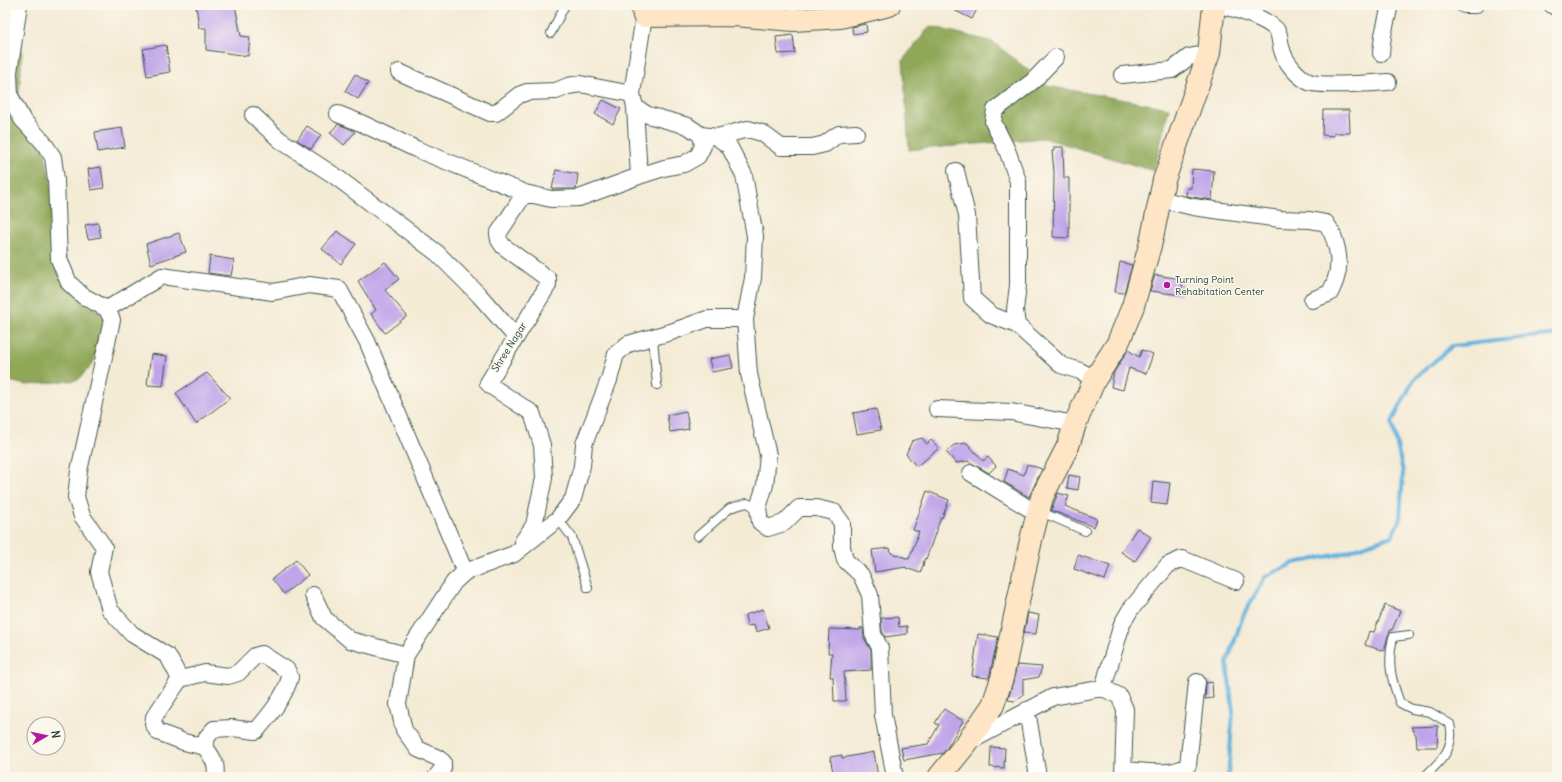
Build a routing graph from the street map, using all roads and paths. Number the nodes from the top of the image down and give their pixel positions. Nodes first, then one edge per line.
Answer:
1 (19, 5) edge
2 (565, 5) edge
3 (890, 5) edge
4 (1214, 5) edge
5 (1218, 5) edge
6 (1390, 5) edge
7 (1464, 5) edge
8 (1475, 5) edge
9 (1552, 5) edge
10 (1557, 8) edge
11 (643, 10) edge
12 (551, 33) dead end
13 (1209, 53) junction
14 (1381, 53) dead end
15 (1056, 57) dead end
16 (399, 72) dead end
17 (1122, 75) dead end
18 (1388, 82) dead end
19 (634, 101) junction
20 (338, 114) dead end
21 (253, 115) dead end
22 (856, 133) dead end
23 (701, 135) junction
24 (717, 138) junction
25 (956, 171) dead end
26 (639, 176) junction
27 (525, 193) junction
28 (1160, 198) junction
29 (1312, 300) dead end
30 (107, 309) junction
31 (745, 319) junction
32 (1017, 325) junction
33 (516, 336) junction
34 (653, 337) junction
35 (1095, 379) junction
36 (657, 385) dead end
37 (937, 408) dead end
38 (1075, 424) junction
39 (971, 473) dead end
40 (758, 508) junction
41 (1038, 513) junction
42 (558, 519) junction
43 (1085, 531) dead end
44 (698, 536) dead end
45 (514, 554) junction
46 (465, 572) junction
47 (1236, 581) dead end
48 (588, 588) dead end
49 (314, 595) dead end
50 (1409, 635) dead end
51 (406, 655) junction
52 (180, 679) junction
53 (1197, 682) dead end
54 (1103, 688) junction
55 (1028, 710) junction
56 (966, 744) junction
57 (205, 747) junction
58 (1123, 773) edge
59 (215, 777) edge
60 (436, 777) edge
61 (895, 777) edge
62 (939, 777) edge
63 (1038, 777) edge
64 (1424, 777) edge

1 - 30 street
2 - 12 lane
3 - 11 street
4 - 13 street
5 - 18 street
6 - 14 street
7 - 8 street
9 - 10 street
11 - 19 street
13 - 17 street
13 - 28 street
15 - 32 street
16 - 19 street
19 - 23 street
19 - 26 street
20 - 27 street
21 - 33 street
22 - 24 street
23 - 24 street
23 - 26 street
24 - 31 street
25 - 32 street
26 - 27 street
27 - 33 street, Shree Nagar
28 - 29 street
28 - 35 street
30 - 46 street
30 - 52 street
31 - 34 street
31 - 40 street
32 - 35 street
33 - 45 street, Shree Nagar
34 - 36 lane
34 - 42 street
35 - 38 street
37 - 38 street
38 - 41 street
39 - 41 street
40 - 44 lane
40 - 61 street
41 - 43 lane
41 - 56 street
42 - 45 street
42 - 48 lane
45 - 46 street
46 - 51 street
47 - 54 street
49 - 51 street
50 - 64 lane
51 - 60 street
52 - 57 street
52 - 57 street
53 - 58 street
54 - 55 street
54 - 58 street
55 - 56 street
55 - 63 street
56 - 62 street
57 - 59 street

